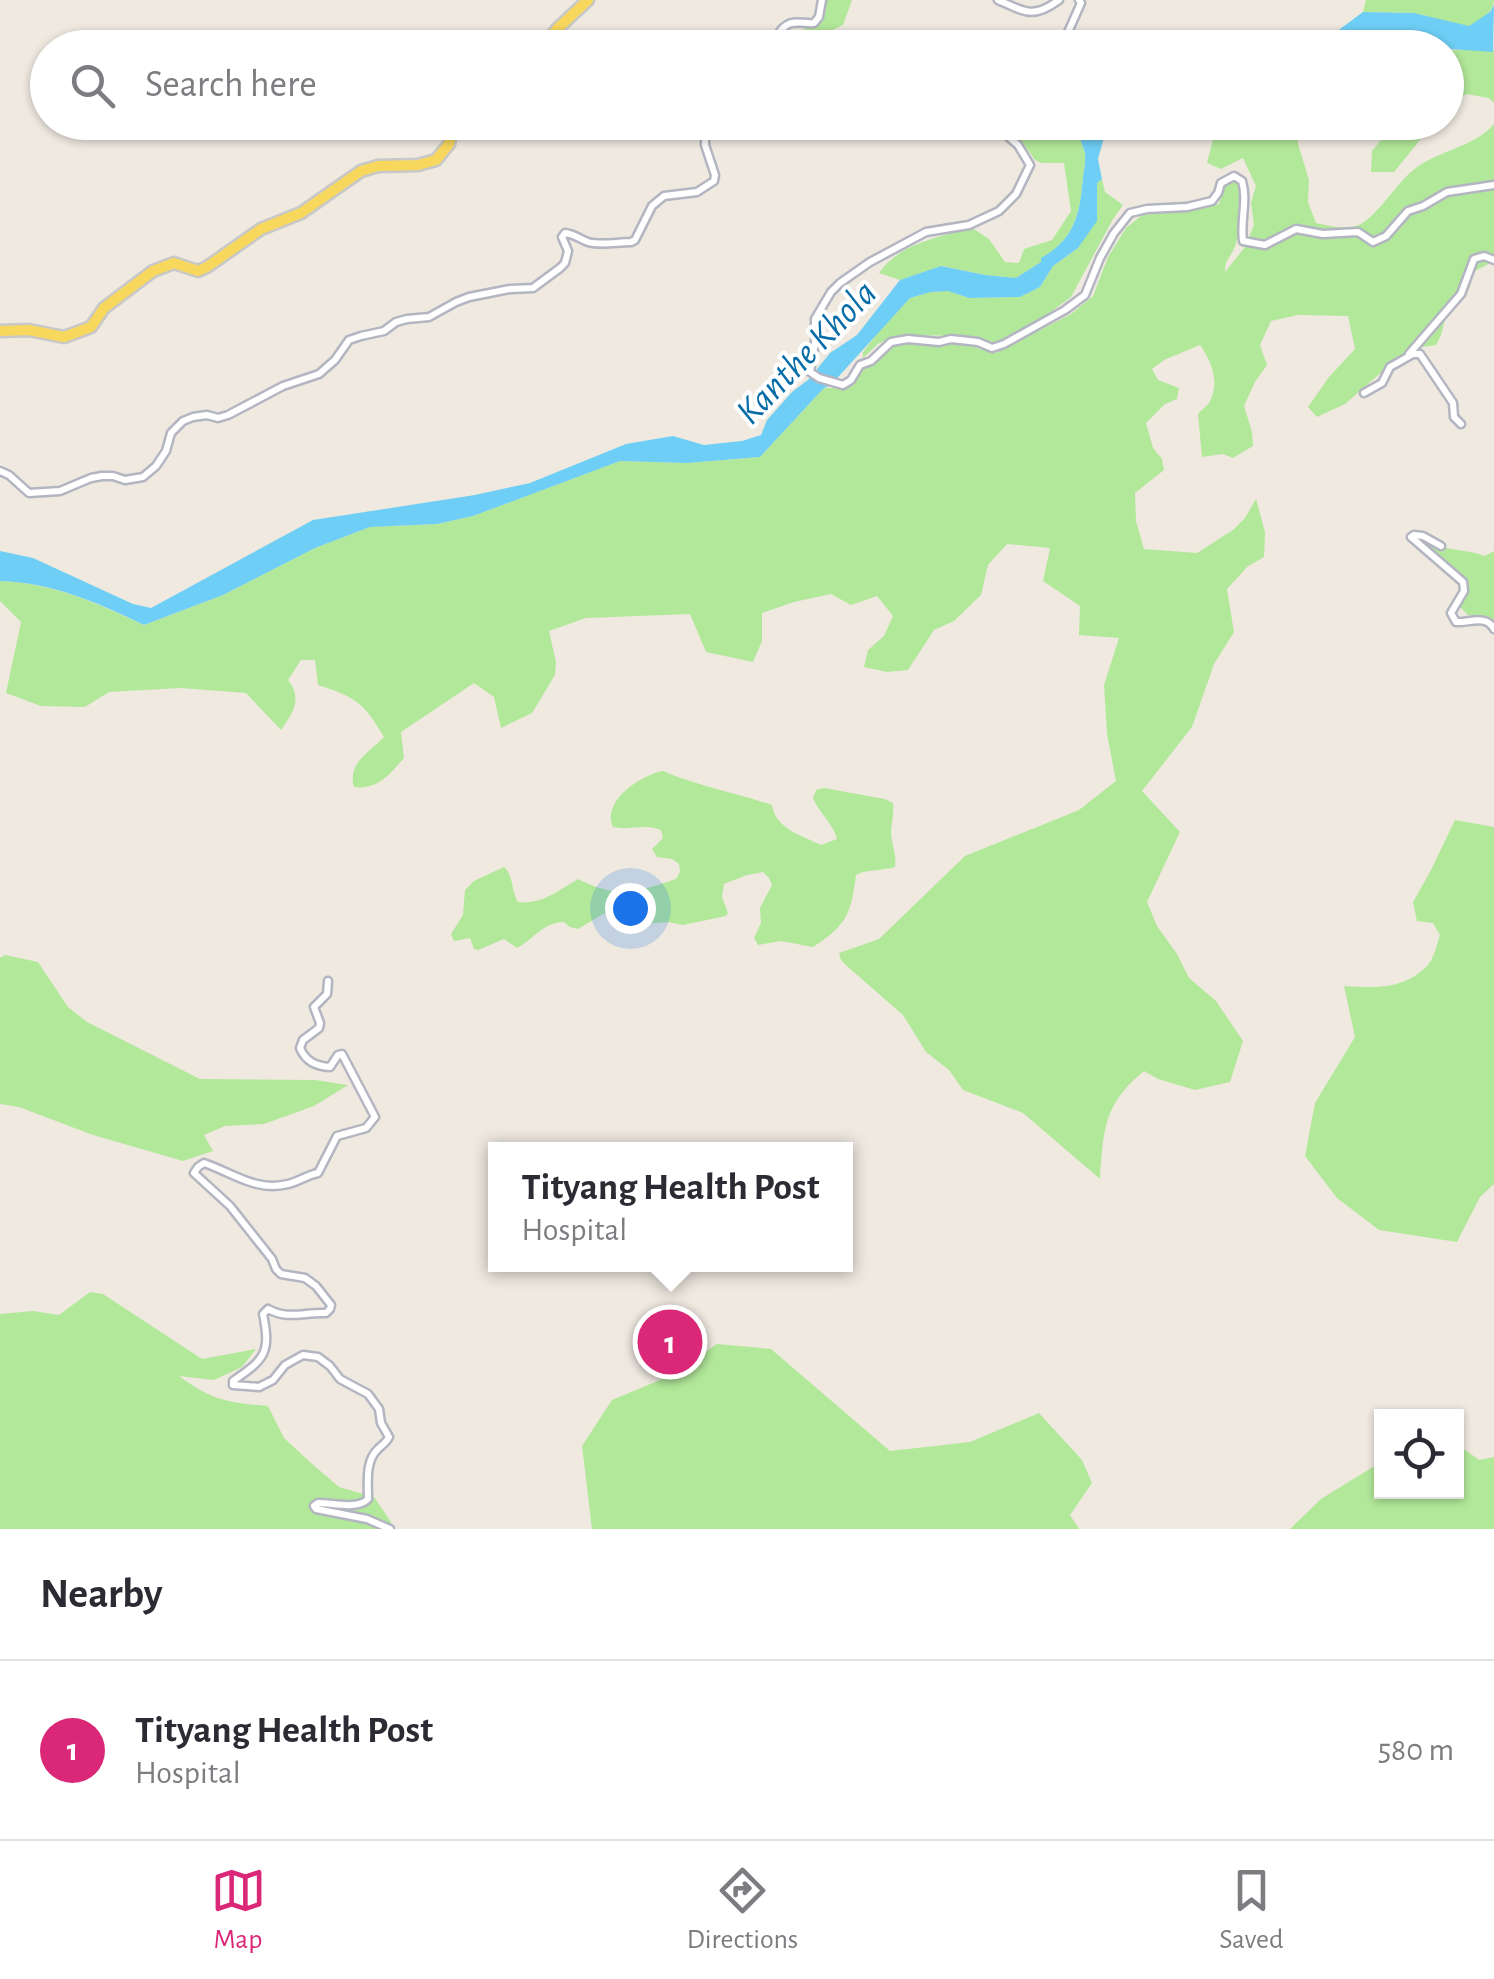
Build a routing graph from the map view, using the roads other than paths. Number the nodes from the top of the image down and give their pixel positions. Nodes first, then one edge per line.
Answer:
1 (588, 0) edge
2 (822, 0) edge
3 (998, 0) edge
4 (1059, 0) edge
5 (1079, 0) edge
6 (556, 30) edge
7 (783, 30) edge
8 (1070, 30) edge
9 (450, 140) edge
10 (705, 140) edge
11 (1011, 140) edge
12 (1494, 186) edge
13 (1494, 260) edge
14 (0, 331) edge
15 (1408, 357) junction
16 (1364, 393) dead end
17 (1461, 424) dead end
18 (0, 471) edge
19 (1441, 546) dead end
20 (1494, 628) edge
21 (328, 981) dead end
22 (390, 1529) edge

1 - 6 main road
2 - 7 street
3 - 4 street
5 - 8 street
9 - 14 main road
10 - 18 street
11 - 12 street
13 - 15 street
15 - 16 street
15 - 17 street
19 - 20 street
21 - 22 street

